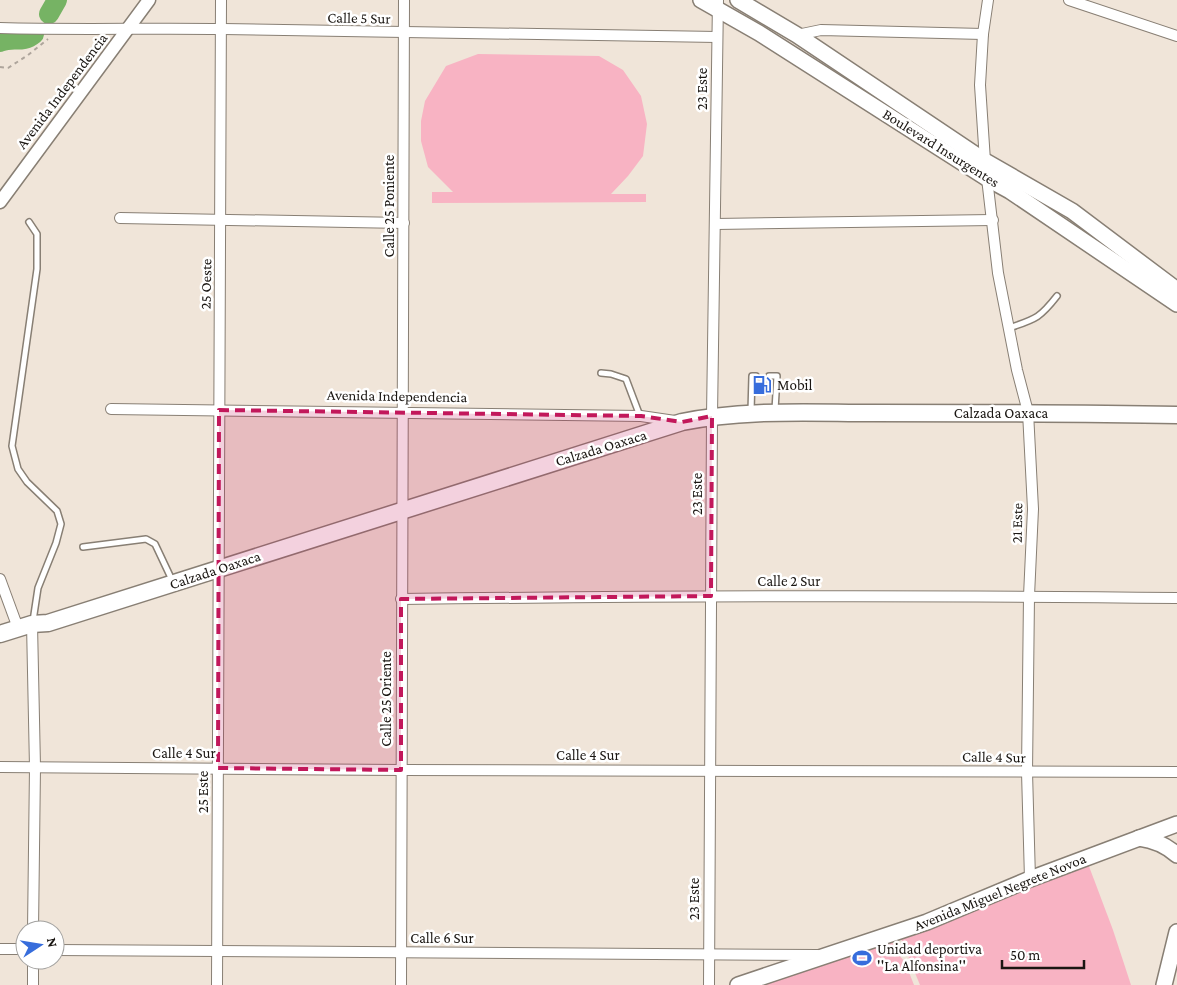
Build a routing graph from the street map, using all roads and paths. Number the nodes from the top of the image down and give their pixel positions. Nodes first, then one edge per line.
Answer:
1 (150, 0) edge
2 (221, 0) edge
3 (404, 0) edge
4 (701, 0) edge
5 (738, 0) edge
6 (988, 0) edge
7 (1069, 0) edge
8 (718, 5) edge
9 (0, 28) edge
10 (220, 29) junction
11 (58, 30) junction
12 (128, 30) junction
13 (403, 34) junction
14 (983, 34) junction
15 (796, 35) junction
16 (1177, 36) edge
17 (718, 38) junction
18 (0, 67) edge
19 (987, 170) junction
20 (0, 202) edge
21 (120, 218) dead end
22 (221, 220) junction
23 (993, 220) junction
24 (29, 222) dead end
25 (404, 223) junction
26 (716, 224) junction
27 (1177, 290) edge
28 (1057, 296) dead end
29 (1177, 304) edge
30 (1008, 328) junction
31 (601, 373) dead end
32 (756, 376) dead end
33 (769, 376) dead end
34 (111, 409) dead end
35 (219, 410) junction
36 (402, 412) junction
37 (1028, 412) junction
38 (750, 413) junction
39 (775, 413) junction
40 (1177, 415) edge
41 (641, 416) junction
42 (712, 416) junction
43 (682, 422) junction
44 (402, 510) junction
45 (82, 547) dead end
46 (218, 568) junction
47 (0, 579) edge
48 (173, 583) junction
49 (711, 596) junction
50 (1029, 596) junction
51 (401, 598) junction
52 (1177, 598) edge
53 (33, 627) junction
54 (0, 634) edge
55 (0, 645) edge
56 (0, 766) edge
57 (34, 767) junction
58 (218, 768) junction
59 (401, 770) junction
60 (710, 770) junction
61 (1027, 772) junction
62 (1177, 772) edge
63 (1177, 824) edge
64 (1139, 838) junction
65 (1177, 855) edge
66 (1030, 879) junction
67 (33, 920) edge
68 (1177, 932) edge
69 (0, 949) edge
70 (15, 949) edge
71 (65, 950) edge
72 (217, 951) junction
73 (401, 952) junction
74 (709, 954) junction
75 (829, 955) junction
76 (33, 970) edge
77 (33, 985) edge
78 (217, 985) edge
79 (401, 985) edge
80 (709, 985) edge
81 (738, 985) edge
82 (1164, 985) edge

1 - 12 street, Avenida Independencia
2 - 10 street, 25 Oeste
3 - 13 street, Calle 25 Poniente
4 - 8 main road, Boulevard Insurgentes
5 - 15 main road, Boulevard Insurgentes
6 - 14 street, 21 Este
7 - 16 street
8 - 17 street, 23 Este
8 - 19 main road, Boulevard Insurgentes
9 - 11 street, Calle 5 Sur
10 - 12 street, Calle 5 Sur
10 - 13 street, Calle 5 Sur
10 - 22 street, 25 Oeste
11 - 12 street, Calle 5 Sur
11 - 18 path
12 - 20 street, Avenida Independencia
13 - 17 street, Calle 5 Sur
13 - 25 street, Calle 25 Poniente
14 - 15 street
14 - 19 street, 21 Este
15 - 19 main road, Boulevard Insurgentes
17 - 26 street, 23 Este
19 - 23 street, 21 Este
19 - 27 main road, Boulevard Insurgentes
19 - 29 main road, Boulevard Insurgentes
21 - 22 street
22 - 25 street
22 - 35 street, 25 Oeste
23 - 26 street
23 - 30 street, 21 Este
24 - 53 lane
25 - 36 street, Calle 25 Poniente
26 - 42 street, 23 Este
28 - 30 lane
30 - 37 street, 21 Este
31 - 41 lane
32 - 38 lane
33 - 39 lane
34 - 35 street, Avenida Independencia
35 - 36 street, Avenida Independencia
35 - 46 street, 25 Oeste
36 - 41 street, Avenida Independencia
36 - 44 street, Calle 25 Oriente
37 - 39 main road, Calzada Oaxaca
37 - 40 main road, Calzada Oaxaca
37 - 50 street, 21 Este
38 - 39 main road, Calzada Oaxaca
38 - 42 main road, Calzada Oaxaca
41 - 43 street, Avenida Independencia
42 - 43 main road, Calzada Oaxaca
42 - 49 street, 23 Este
43 - 44 main road, Calzada Oaxaca
44 - 46 main road, Calzada Oaxaca
44 - 51 street, Calle 25 Oriente
45 - 48 lane
46 - 48 main road, Calzada Oaxaca
46 - 58 street, 25 Este
47 - 53 street
48 - 53 main road, Calzada Oaxaca
49 - 50 street, Calle 2 Sur
49 - 51 street, Calle 2 Sur
49 - 60 street, 23 Este
50 - 52 street, Calle 2 Sur
50 - 61 street, 21 Este
51 - 59 street, Calle 25 Oriente
53 - 54 main road, Calzada Oaxaca
53 - 55 main road, Calzada Oaxaca
53 - 57 street
56 - 57 street, Calle 4 Sur
57 - 58 street, Calle 4 Sur
57 - 67 street
58 - 59 street, Calle 4 Sur
58 - 72 street, 25 Este
59 - 60 street, Calle 4 Sur
59 - 73 street, Calle 25 Oriente
60 - 61 street, Calle 4 Sur
60 - 74 street, 23 Este
61 - 62 street, Calle 4 Sur
61 - 66 street, 21 Este
63 - 64 main road, Avenida Miguel Negrete Novoa
64 - 65 main road
64 - 66 main road, Avenida Miguel Negrete Novoa
66 - 75 main road, Avenida Miguel Negrete Novoa
68 - 82 main road
69 - 70 street
71 - 72 street, Calle 6 Sur
72 - 73 street, Calle 6 Sur
72 - 78 street, 25 Este
73 - 74 street, Calle 6 Sur
73 - 79 street, Calle 25 Oriente
74 - 75 street, Calle 6 Sur
74 - 80 street, 23 Este
75 - 81 main road, Avenida Miguel Negrete Novoa
76 - 77 street

